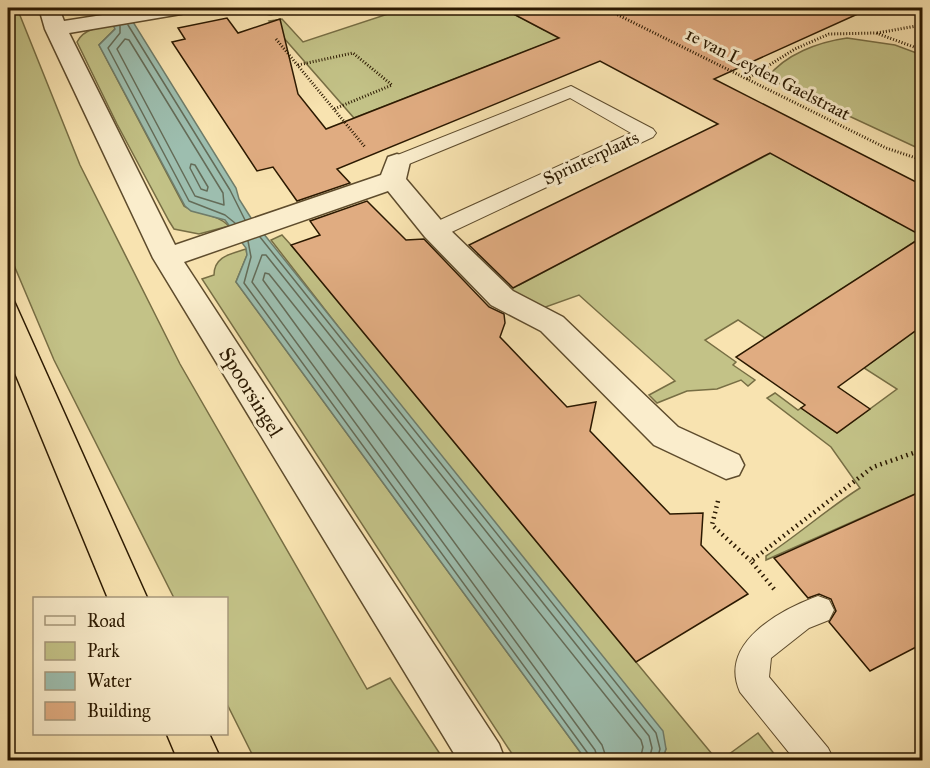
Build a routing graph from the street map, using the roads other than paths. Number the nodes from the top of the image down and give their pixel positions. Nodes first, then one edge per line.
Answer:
1 (180, 8) edge
2 (52, 18) edge
3 (395, 171) junction
4 (435, 231) junction
5 (167, 258) junction
6 (726, 465) road end
7 (808, 614) road end
8 (483, 760) edge
9 (816, 760) edge

1 - 2 street
2 - 5 street, Spoorsingel
3 - 4 street
3 - 4 lane, Sprinterplaats
3 - 5 street, Sprinterplaats
4 - 6 street
5 - 8 street, Spoorsingel
7 - 9 lane

